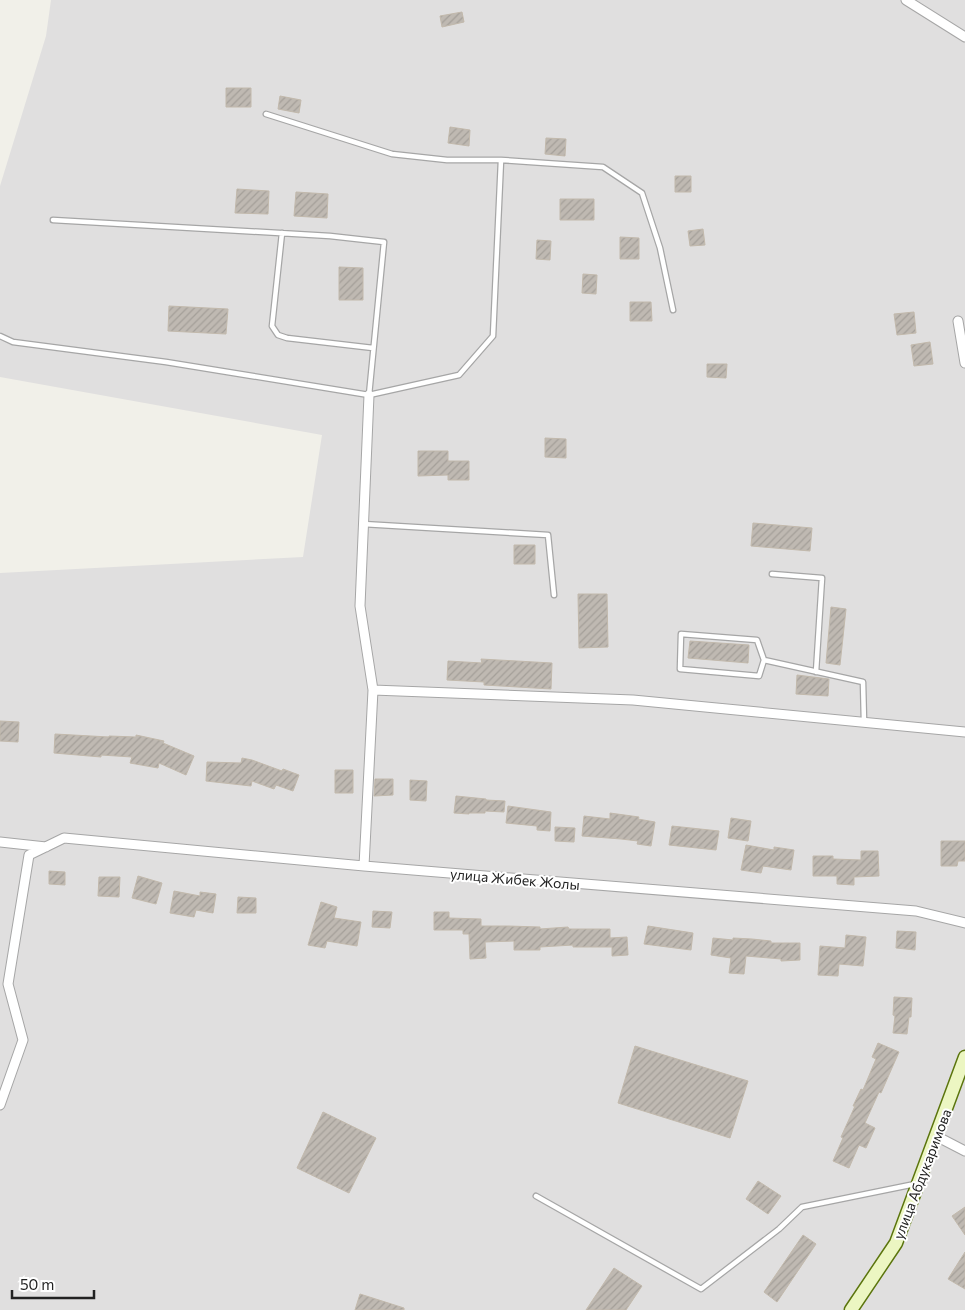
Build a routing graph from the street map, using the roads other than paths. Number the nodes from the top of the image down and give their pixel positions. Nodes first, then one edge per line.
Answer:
1 (906, 0) edge
2 (965, 37) edge
3 (266, 114) dead end
4 (501, 160) junction
5 (53, 220) dead end
6 (282, 233) junction
7 (673, 310) dead end
8 (958, 322) dead end
9 (0, 336) edge
10 (373, 348) junction
11 (965, 363) edge
12 (369, 395) junction
13 (363, 524) junction
14 (772, 574) dead end
15 (554, 595) dead end
16 (764, 660) junction
17 (816, 672) junction
18 (373, 690) junction
19 (864, 722) junction
20 (965, 732) edge
21 (0, 842) edge
22 (47, 847) junction
23 (364, 866) junction
24 (965, 923) edge
25 (965, 1057) edge
26 (0, 1105) edge
27 (936, 1136) junction
28 (965, 1151) edge
29 (919, 1183) junction
30 (536, 1196) dead end
31 (851, 1310) edge

1 - 2 street
3 - 4 lane
4 - 7 lane
4 - 12 lane
5 - 6 lane
6 - 10 lane
6 - 10 lane
8 - 11 street
9 - 12 lane
10 - 12 lane
12 - 13 street
13 - 15 lane
13 - 18 street
14 - 17 lane
16 - 16 lane
16 - 17 lane
17 - 19 lane
18 - 19 street
18 - 23 street
19 - 20 street
21 - 22 street
22 - 23 street, улица Жибек Жолы
22 - 26 street
23 - 24 street, улица Жибек Жолы
25 - 27 main road, улица Абдукаримова
27 - 28 street
27 - 29 main road, улица Абдукаримова
29 - 30 lane
29 - 31 main road, улица Абдукаримова

